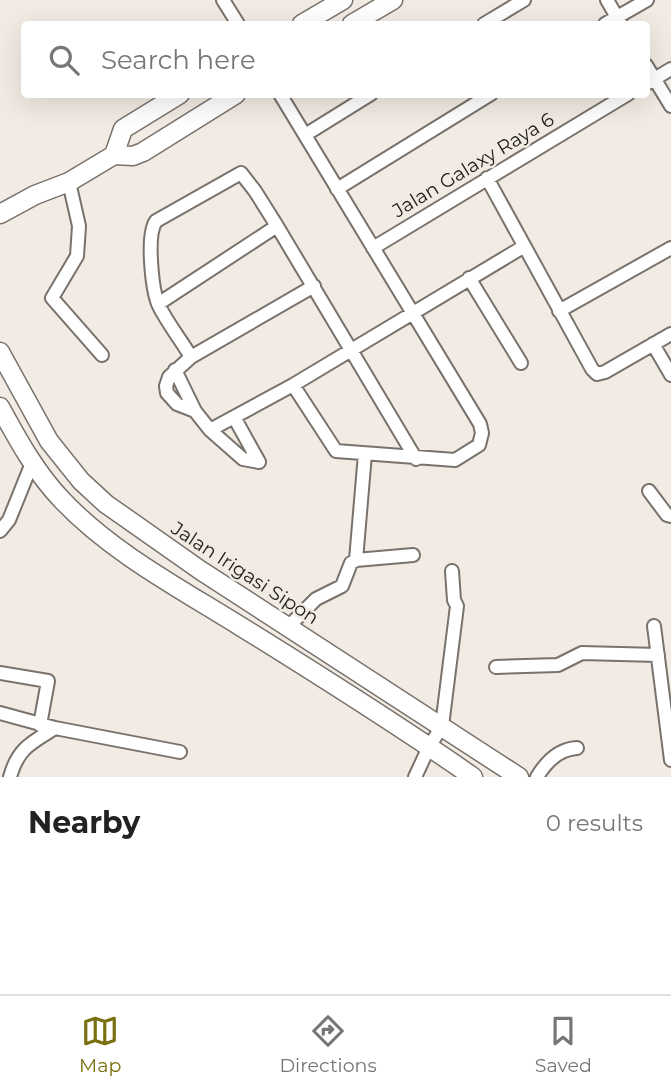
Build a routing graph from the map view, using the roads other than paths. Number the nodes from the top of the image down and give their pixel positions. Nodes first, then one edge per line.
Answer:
1 (223, 0) edge
2 (343, 0) edge
3 (393, 0) edge
4 (524, 0) edge
5 (607, 0) edge
6 (647, 0) edge
7 (236, 21) edge
8 (307, 21) edge
9 (357, 21) edge
10 (489, 21) edge
11 (620, 21) edge
12 (671, 69) edge
13 (651, 81) edge
14 (173, 98) edge
15 (230, 98) edge
16 (283, 98) edge
17 (365, 98) edge
18 (485, 98) edge
19 (621, 98) edge
20 (671, 106) edge
21 (305, 135) junction
22 (114, 155) junction
23 (487, 178) junction
24 (69, 182) junction
25 (337, 189) junction
26 (0, 214) edge
27 (277, 226) junction
28 (523, 247) junction
29 (373, 248) junction
30 (671, 248) edge
31 (470, 278) junction
32 (314, 286) junction
33 (158, 304) junction
34 (559, 311) junction
35 (412, 313) junction
36 (671, 334) edge
37 (653, 344) junction
38 (352, 350) junction
39 (0, 352) edge
40 (102, 355) dead end
41 (191, 357) junction
42 (521, 363) dead end
43 (671, 375) edge
44 (293, 385) junction
45 (0, 407) edge
46 (234, 417) junction
47 (211, 430) junction
48 (365, 454) junction
49 (416, 458) junction
50 (32, 463) junction
51 (67, 465) junction
52 (47, 480) junction
53 (649, 491) dead end
54 (671, 516) edge
55 (0, 531) edge
56 (413, 555) dead end
57 (356, 560) junction
58 (452, 571) dead end
59 (289, 626) junction
60 (654, 626) dead end
61 (658, 654) junction
62 (496, 667) dead end
63 (0, 673) edge
64 (0, 713) edge
65 (40, 725) junction
66 (55, 728) junction
67 (436, 736) junction
68 (577, 748) dead end
69 (180, 752) dead end
70 (671, 760) edge
71 (10, 777) edge
72 (415, 777) edge
73 (473, 777) edge
74 (519, 777) edge
75 (537, 777) edge

1 - 7 street
2 - 8 street
3 - 9 street
4 - 10 street
5 - 11 street
6 - 11 street
12 - 13 street
13 - 20 street
14 - 22 street
15 - 22 street
16 - 21 street
17 - 21 street
18 - 25 street
19 - 23 street, Jalan Galaxy Raya 6
21 - 25 street
22 - 24 street
23 - 28 street
23 - 29 street, Jalan Galaxy Raya 6
24 - 26 street
24 - 40 street
25 - 29 street
27 - 32 street
27 - 33 street
27 - 33 street
28 - 31 street
28 - 34 street
29 - 35 street
30 - 34 street
31 - 35 street
31 - 42 street
32 - 38 street
32 - 41 street
33 - 41 street
34 - 37 street
35 - 38 street
35 - 49 street
36 - 37 street
37 - 43 street
38 - 44 street
38 - 49 street
39 - 51 street, Jalan Irigasi Sipon
41 - 47 street
44 - 46 street
44 - 48 street
45 - 50 street, Jalan Irigasi Sipon
46 - 47 street
46 - 47 street
48 - 49 street
48 - 57 street
50 - 52 street, Jalan Irigasi Sipon
50 - 55 street
51 - 52 street
51 - 59 street, Jalan Irigasi Sipon
52 - 67 street, Jalan Irigasi Sipon
53 - 54 street
56 - 57 street
57 - 59 street
58 - 67 street
59 - 67 street, Jalan Irigasi Sipon
60 - 61 street
61 - 62 street
61 - 70 street
63 - 65 street
64 - 65 street
65 - 66 street
66 - 69 street
66 - 71 street
67 - 72 street
67 - 73 street, Jalan Irigasi Sipon
67 - 74 street, Jalan Irigasi Sipon
68 - 75 street

